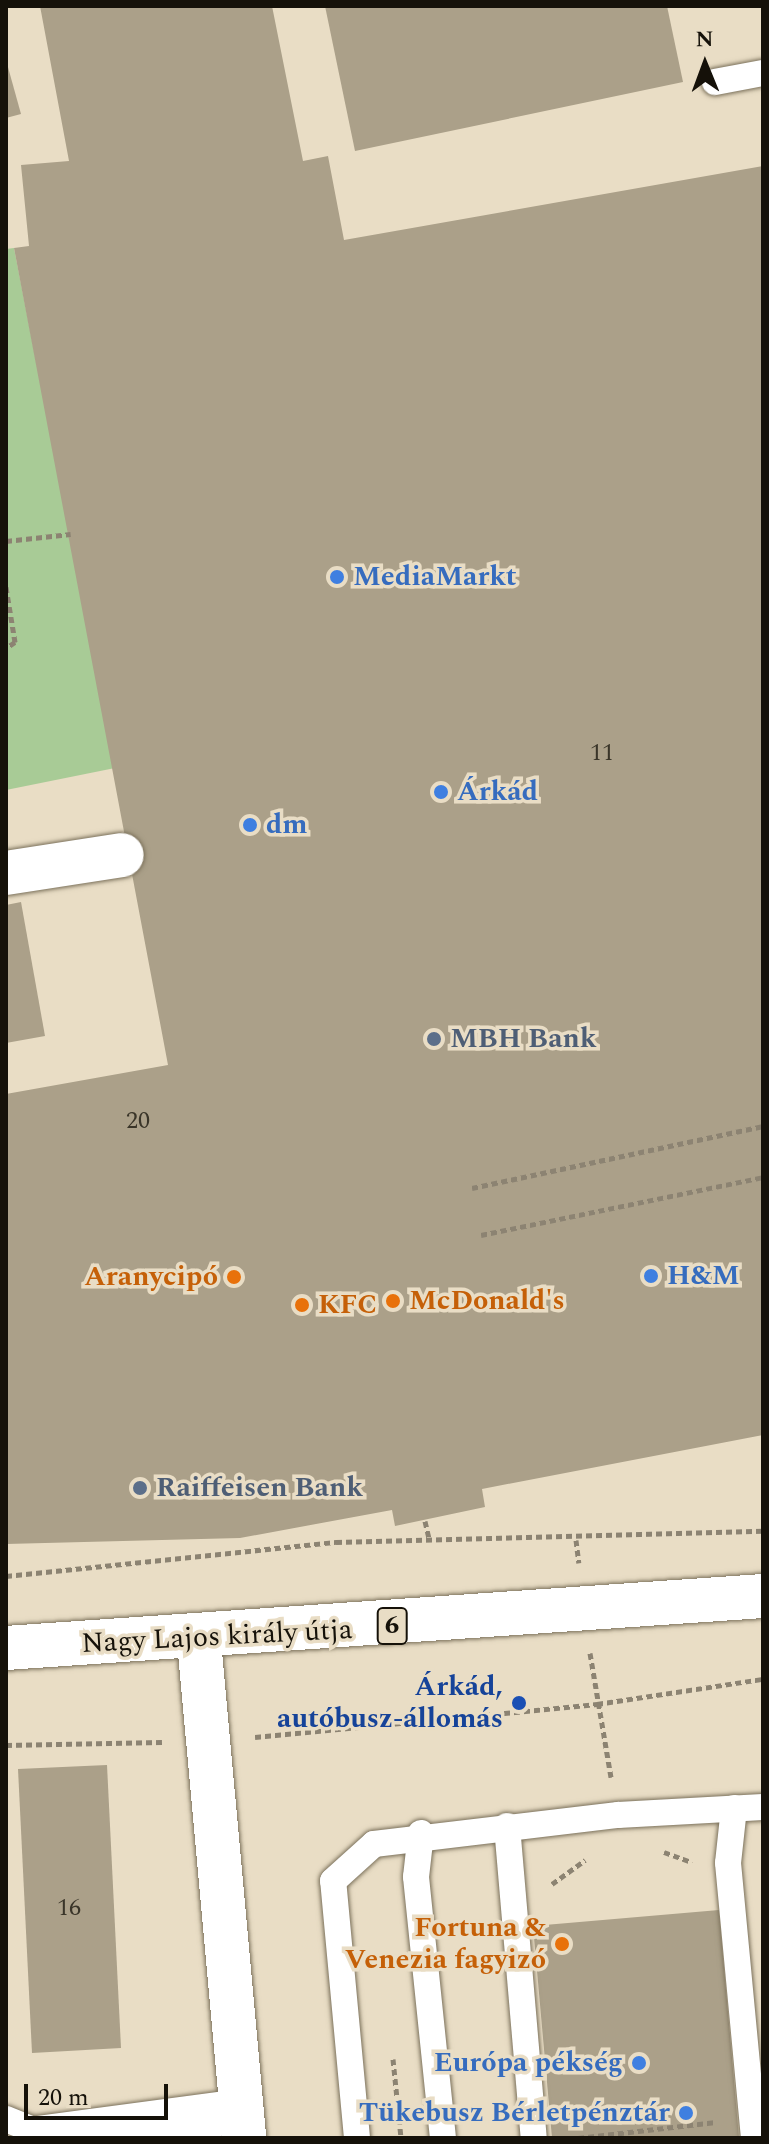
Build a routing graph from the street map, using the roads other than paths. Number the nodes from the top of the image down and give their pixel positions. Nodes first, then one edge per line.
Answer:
1 (763, 73) edge
2 (715, 82) dead end
3 (122, 855) dead end
4 (6, 873) edge
5 (763, 1596) edge
6 (199, 1641) junction
7 (6, 1648) edge
8 (763, 1807) edge
9 (734, 1808) junction
10 (507, 1826) junction
11 (421, 1833) junction
12 (242, 2125) edge
13 (29, 2130) edge
14 (357, 2138) edge
15 (443, 2138) edge
16 (534, 2138) edge
17 (754, 2138) edge

1 - 2 lane
3 - 4 street
5 - 6 street, Nagy Lajos király útja / 6
6 - 7 street, Nagy Lajos király útja / 6
6 - 12 street
8 - 9 lane
9 - 10 lane
9 - 17 lane
10 - 11 lane
10 - 16 lane
11 - 14 lane
11 - 15 lane
12 - 13 street

